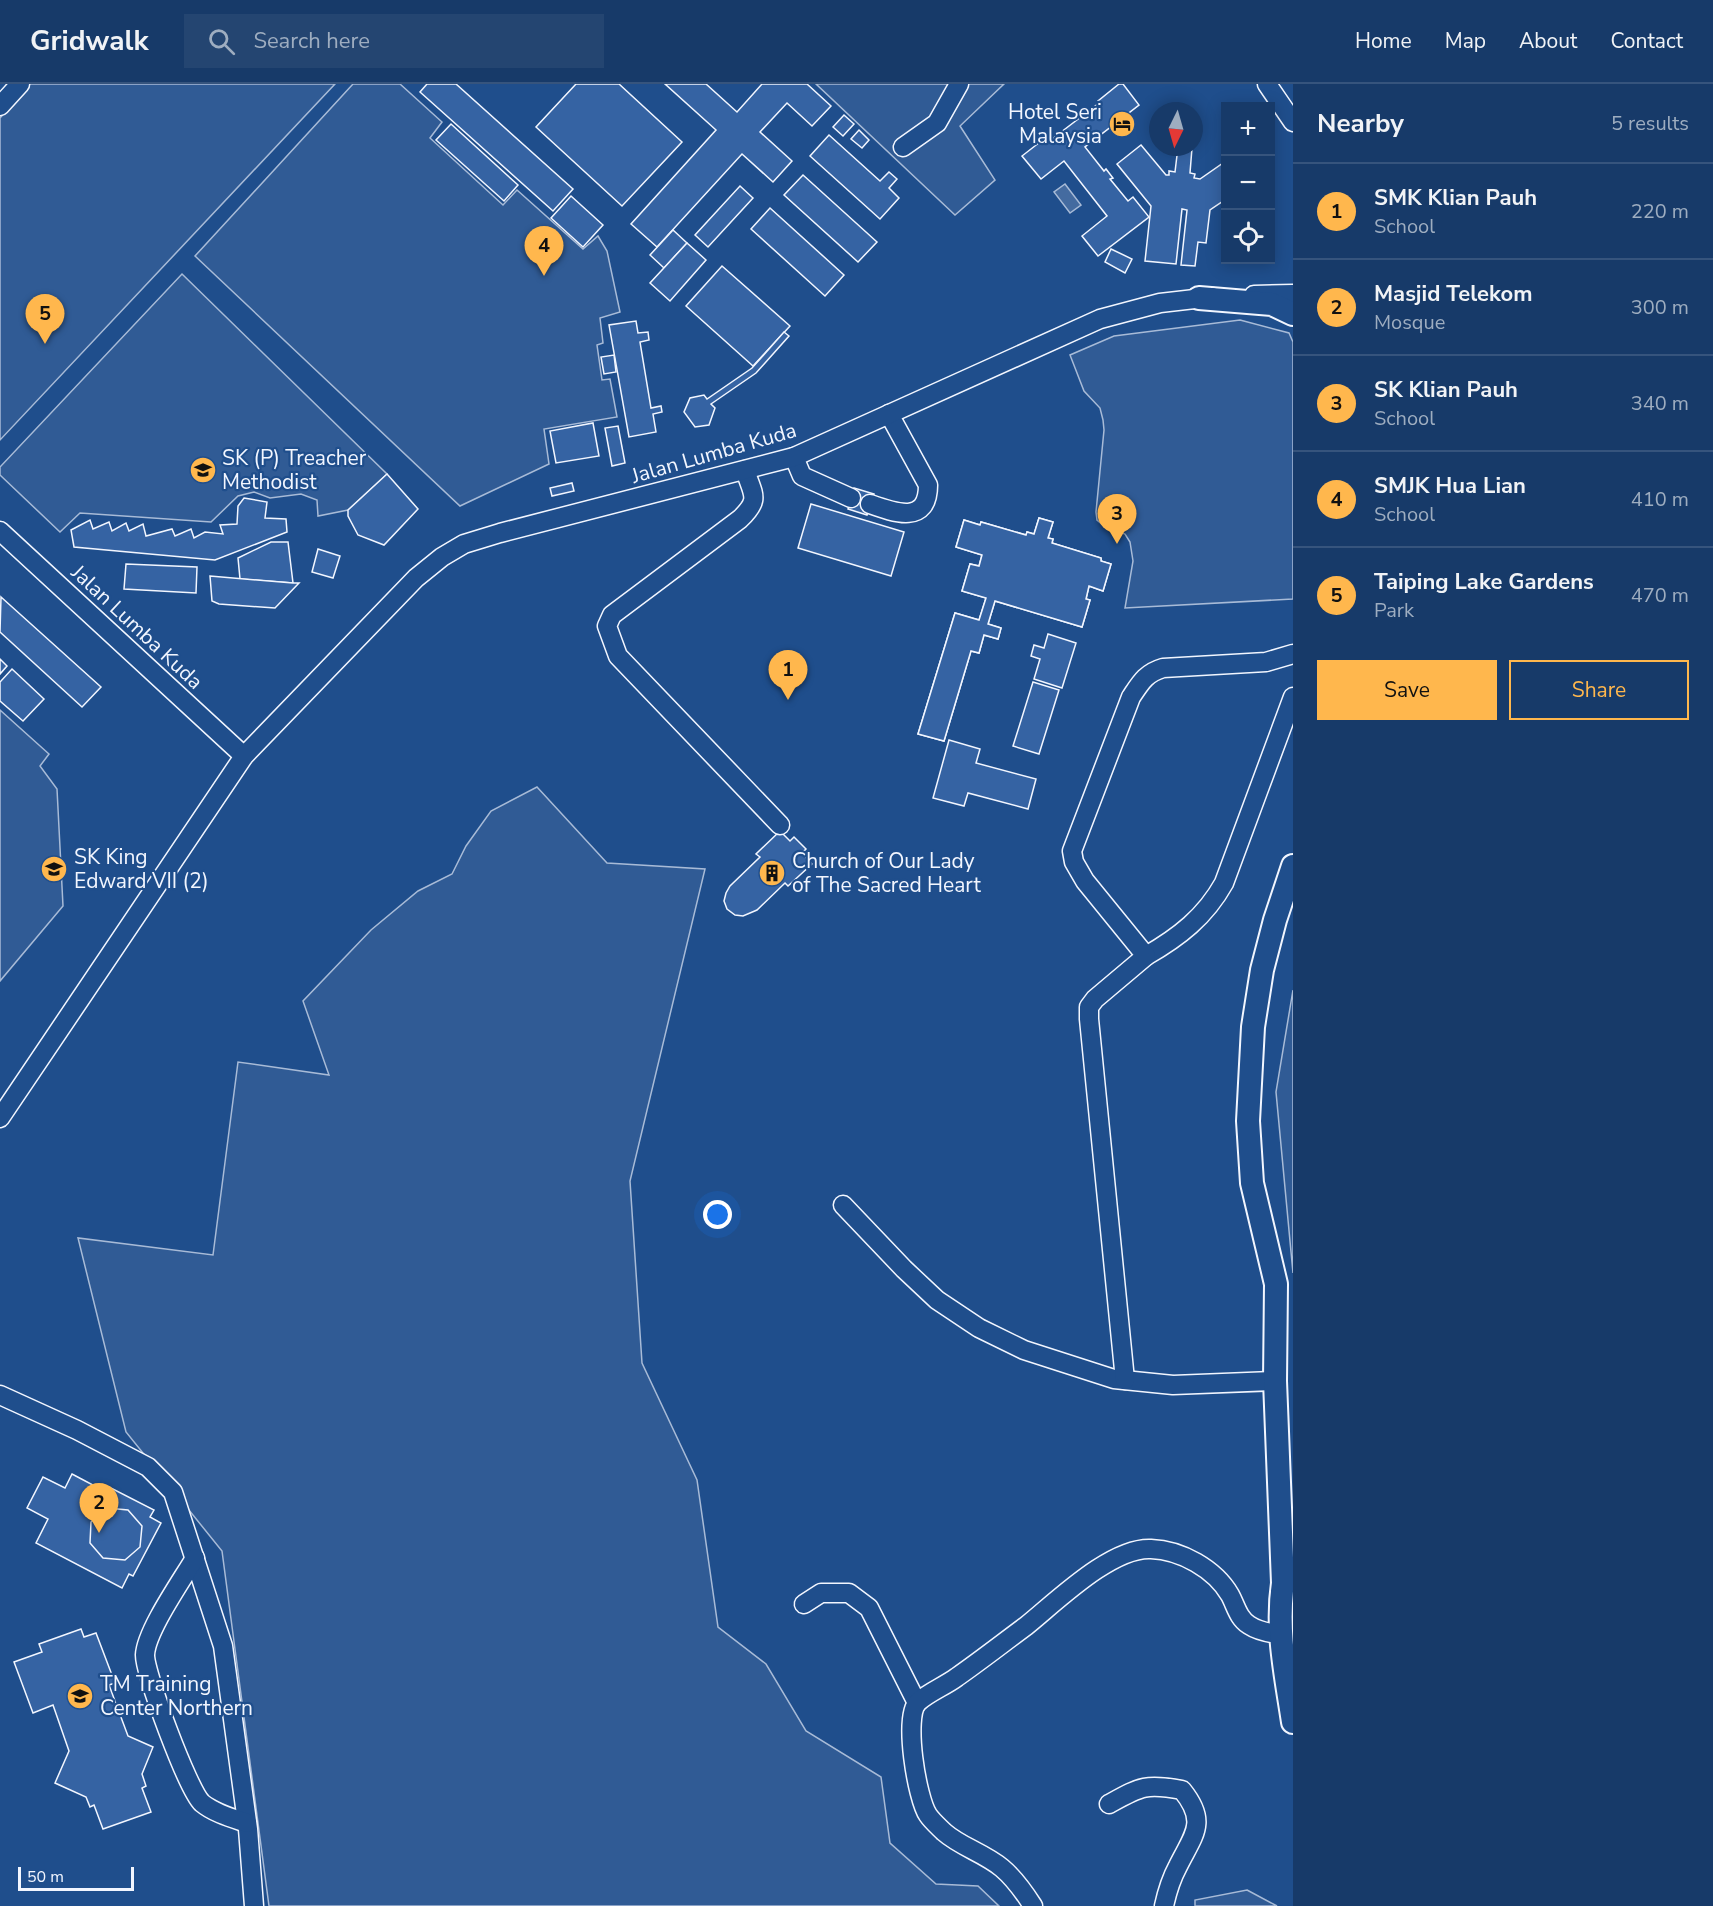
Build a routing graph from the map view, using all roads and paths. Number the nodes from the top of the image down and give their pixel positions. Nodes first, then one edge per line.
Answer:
1 (20, 84) edge
2 (959, 84) edge
3 (1267, 84) edge
4 (0, 106) edge
5 (1293, 122) edge
6 (903, 147) dead end
7 (1293, 294) edge
8 (1199, 298) junction
9 (1293, 314) edge
10 (889, 414) junction
11 (794, 457) junction
12 (745, 470) junction
13 (851, 498) dead end
14 (870, 504) dead end
15 (0, 531) edge
16 (1293, 654) edge
17 (1293, 697) edge
18 (244, 756) junction
19 (780, 825) dead end
20 (1293, 866) edge
21 (1146, 956) junction
22 (0, 1118) edge
23 (843, 1205) dead end
24 (1125, 1380) junction
25 (1275, 1381) junction
26 (0, 1395) edge
27 (195, 1558) junction
28 (804, 1604) dead end
29 (1288, 1639) edge
30 (917, 1703) junction
31 (1293, 1722) edge
32 (1109, 1804) dead end
33 (247, 1823) junction
34 (254, 1906) edge
35 (1033, 1906) edge
36 (1164, 1906) edge

1 - 4 street
2 - 6 street
3 - 5 street
7 - 8 street, Jalan Lumba Kuda
8 - 9 main road
8 - 10 street, Jalan Lumba Kuda
10 - 11 street, Jalan Lumba Kuda
10 - 14 street
11 - 12 street, Jalan Lumba Kuda
11 - 13 street
12 - 18 street, Jalan Lumba Kuda
12 - 19 street
15 - 18 street, Jalan Lumba Kuda
16 - 21 street
17 - 21 street
18 - 22 street, Jalan Lumba Kuda
20 - 25 main road
21 - 24 street
23 - 24 street
24 - 25 street
25 - 29 main road
26 - 27 street
27 - 33 street
27 - 33 street
28 - 30 street
29 - 30 street
29 - 31 main road
30 - 35 street
32 - 36 street
33 - 34 street

